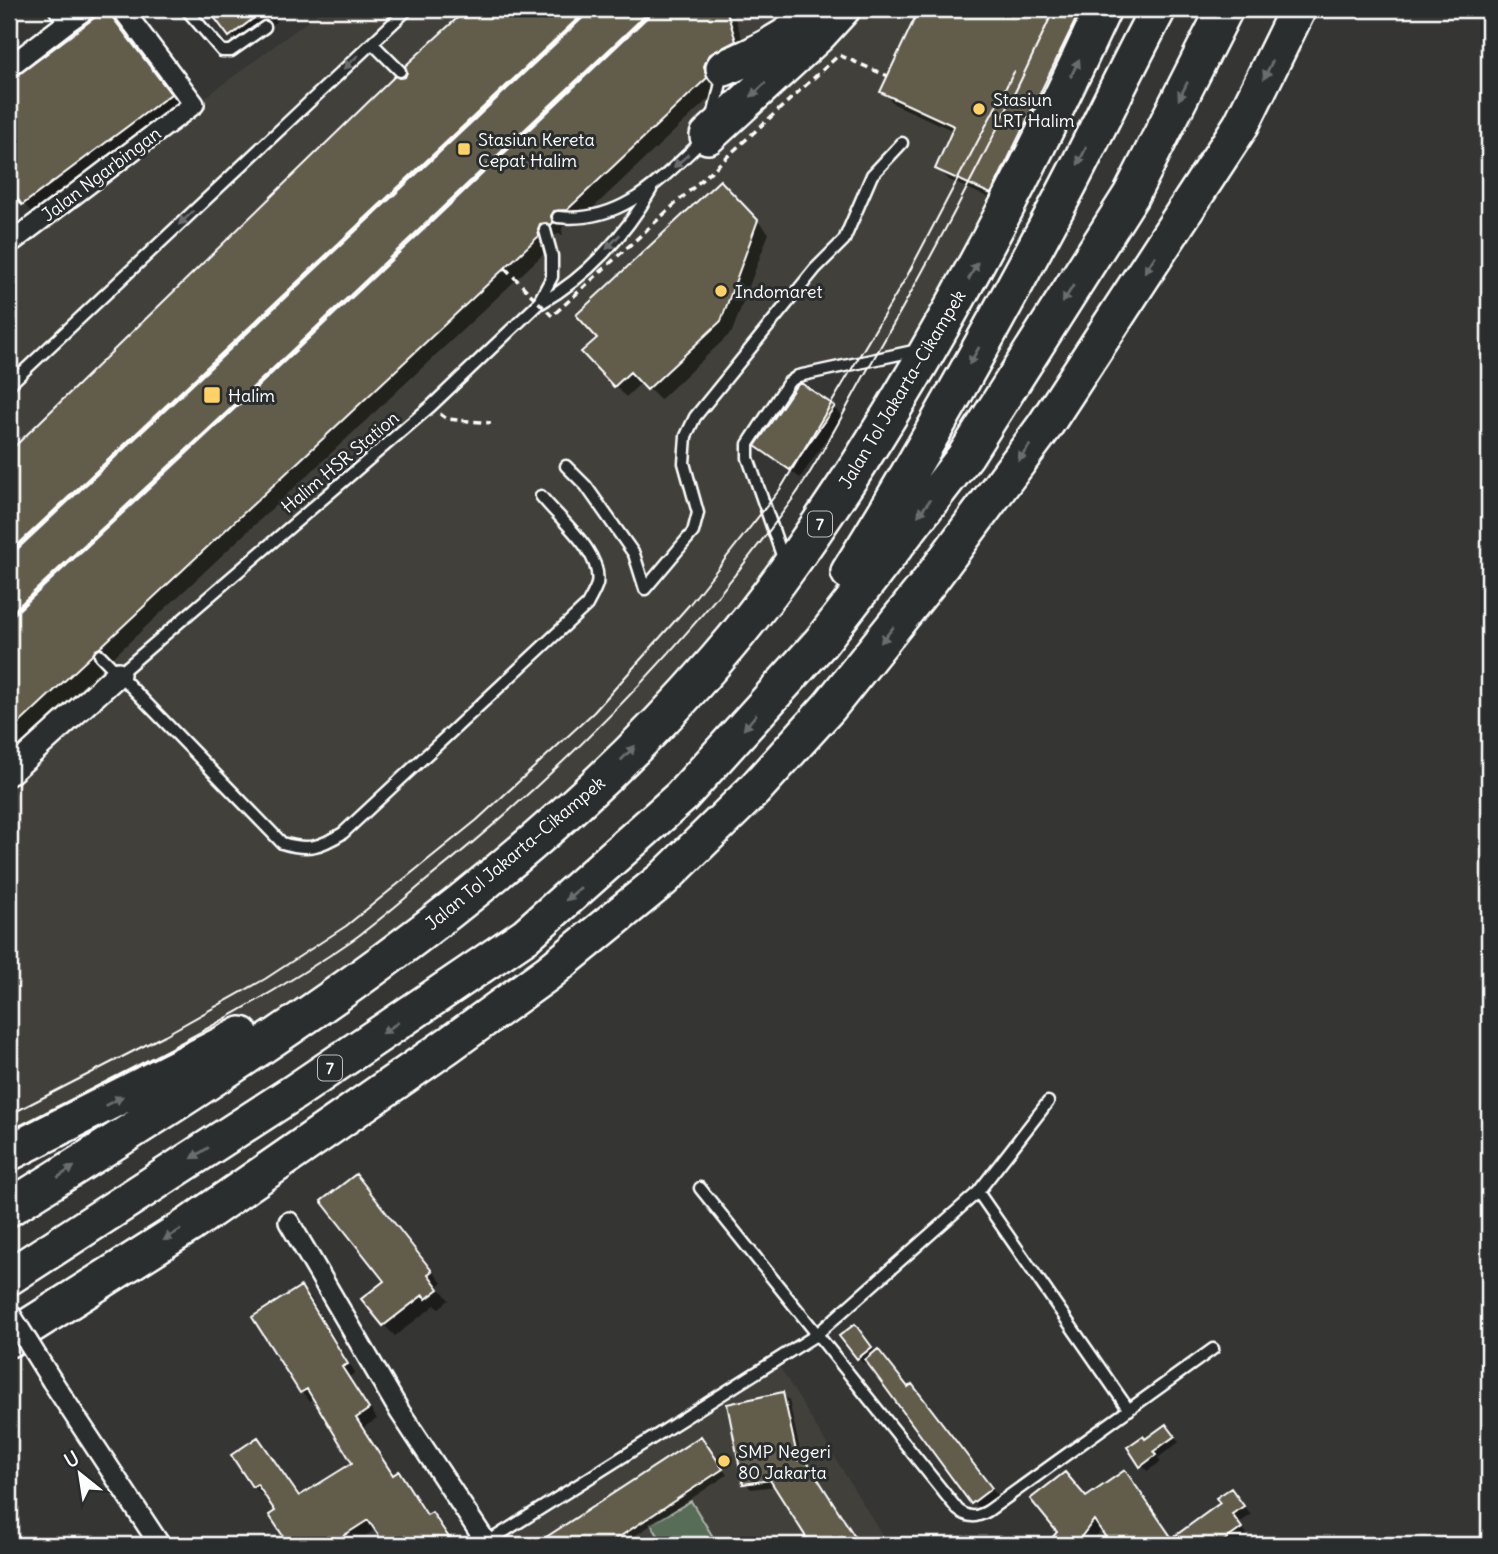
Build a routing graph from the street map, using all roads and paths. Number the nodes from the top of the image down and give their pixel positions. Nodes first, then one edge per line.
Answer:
1 (86, 9) edge
2 (122, 9) edge
3 (186, 9) edge
4 (408, 9) edge
5 (818, 9) edge
6 (842, 9) edge
7 (1103, 9) edge
8 (1158, 9) edge
9 (1225, 9) edge
10 (1298, 9) edge
11 (64, 15) edge
12 (265, 27) dead end
13 (372, 43) junction
14 (723, 66) joint
15 (9, 67) edge
16 (400, 71) dead end
17 (888, 76) dead end
18 (708, 136) junction
19 (902, 143) dead end
20 (653, 186) junction
21 (558, 217) dead end
22 (545, 230) dead end
23 (9, 244) edge
24 (505, 268) dead end
25 (537, 305) junction
26 (932, 347) junction
27 (9, 385) edge
28 (431, 406) junction
29 (491, 423) dead end
30 (566, 466) dead end
31 (541, 496) dead end
32 (787, 571) junction
33 (100, 655) dead end
34 (794, 670) junction
35 (118, 674) junction
36 (9, 773) edge
37 (410, 942) junction
38 (1048, 1102) dead end
39 (9, 1153) edge
40 (700, 1188) dead end
41 (978, 1192) junction
42 (9, 1208) edge
43 (289, 1222) dead end
44 (9, 1277) edge
45 (9, 1312) edge
46 (816, 1335) junction
47 (9, 1339) edge
48 (1213, 1349) dead end
49 (1129, 1410) junction
50 (487, 1544) edge
51 (160, 1545) edge

1 - 11 street
2 - 23 street, Jalan Ngarbingan
3 - 12 lane
4 - 13 lane
5 - 14 highway
6 -> 18 highway
26 -> 7 highway, Jalan Tol Jakarta–Cikampek / 7
8 -> 34 highway, 7
9 -> 34 highway, 7
10 -> 47 highway
11 - 15 street
13 - 16 lane
13 -> 27 lane
14 - 18 lane
17 - 24 path, bridge
18 -> 20 lane
19 - 30 lane
20 - 21 lane
20 -> 25 lane
22 - 25 lane, Halim HSR Station
25 - 28 lane, Halim HSR Station
26 - 32 highway, Jalan Tol Jakarta–Cikampek / 7
26 - 32 lane
28 - 29 path
28 - 35 lane, Halim HSR Station
31 - 35 lane
37 -> 32 highway, Jalan Tol Jakarta–Cikampek / 7
33 - 35 lane
34 -> 44 highway, 7
35 - 36 street
39 -> 37 highway
42 -> 37 highway, Jalan Tol Jakarta–Cikampek / 7
38 - 41 lane
40 - 46 lane
41 - 46 lane
41 - 49 lane
43 - 50 street
45 - 51 street, bridge
46 - 49 lane
46 - 50 lane
48 - 49 lane

